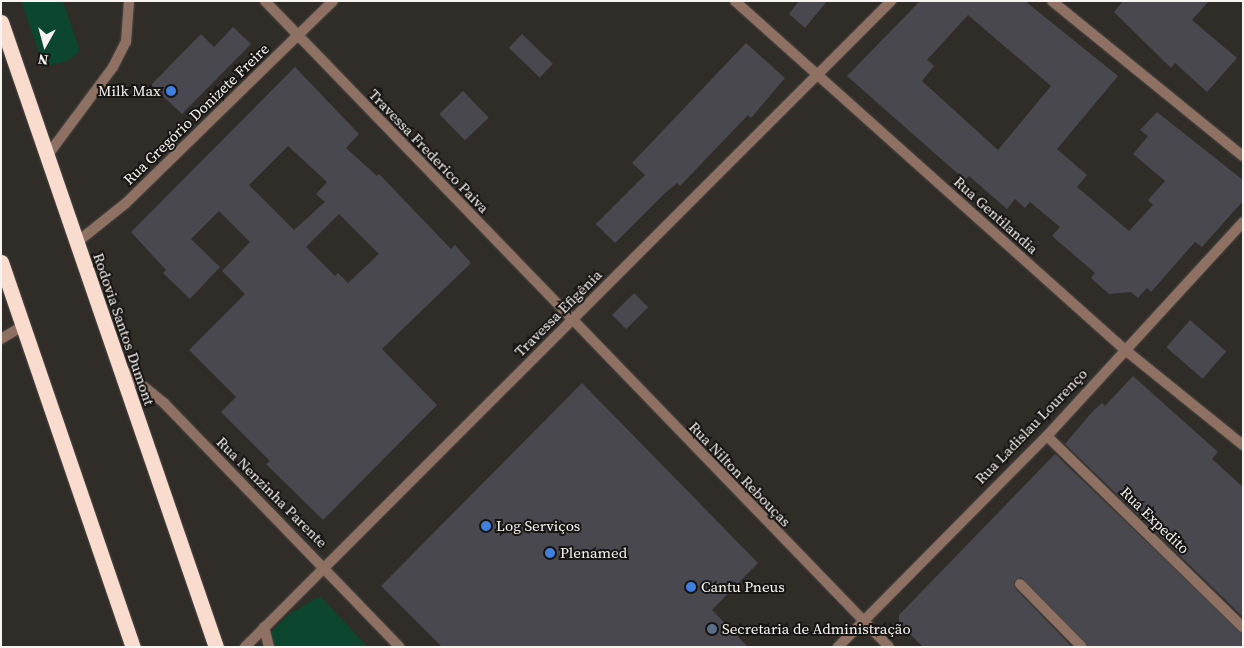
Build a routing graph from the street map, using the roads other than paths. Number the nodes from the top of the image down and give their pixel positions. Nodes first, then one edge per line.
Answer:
1 (129, 1) edge
2 (265, 1) edge
3 (334, 1) edge
4 (735, 1) edge
5 (892, 1) edge
6 (1052, 1) edge
7 (1, 22) edge
8 (299, 36) junction
9 (818, 76) junction
10 (47, 156) junction
11 (1243, 156) edge
12 (1243, 222) edge
13 (76, 243) junction
14 (1, 262) edge
15 (572, 321) junction
16 (23, 326) junction
17 (1, 339) edge
18 (1124, 349) junction
19 (117, 365) junction
20 (1047, 436) junction
21 (1243, 445) edge
22 (324, 566) junction
23 (1020, 584) dead end
24 (862, 622) junction
25 (264, 627) junction
26 (1243, 627) edge
27 (133, 647) edge
28 (216, 647) edge
29 (245, 647) edge
30 (269, 647) edge
31 (400, 647) edge
32 (838, 647) edge
33 (889, 647) edge
34 (1082, 647) edge

1 - 10 street
2 - 8 street, Travessa Frederico Paiva
3 - 8 street, Rua Gregório Donizete Freire
4 - 9 street, Rua Gentilandia
5 - 9 street, Travessa Efigênia
6 - 11 street
7 - 10 highway, Rodovia Santos Dumont
8 - 13 street, Rua Gregório Donizete Freire
8 - 15 street, Travessa Frederico Paiva
9 - 15 street, Travessa Efigênia
9 - 18 street, Rua Gentilandia
10 - 13 highway, Rodovia Santos Dumont
12 - 18 street, Rua Ladislau Lourenço
13 - 19 highway, Rodovia Santos Dumont
14 - 16 highway
15 - 22 street, Travessa Efigênia
15 - 24 street, Rua Nilton Rebouças
16 - 17 street
16 - 27 highway
18 - 20 street, Rua Ladislau Lourenço
18 - 21 street, Rua Gentilandia
19 - 22 street, Rua Nenzinha Parente
19 - 28 highway, Rodovia Santos Dumont
20 - 24 street, Rua Ladislau Lourenço
20 - 26 street, Rua Expedito
22 - 25 street, Travessa Efigênia
22 - 31 street, Rua Nenzinha Parente
23 - 34 street
24 - 32 street, Rua Ladislau Lourenço
24 - 33 street, Rua Nilton Rebouças
25 - 29 street, Travessa Efigênia
25 - 30 street

